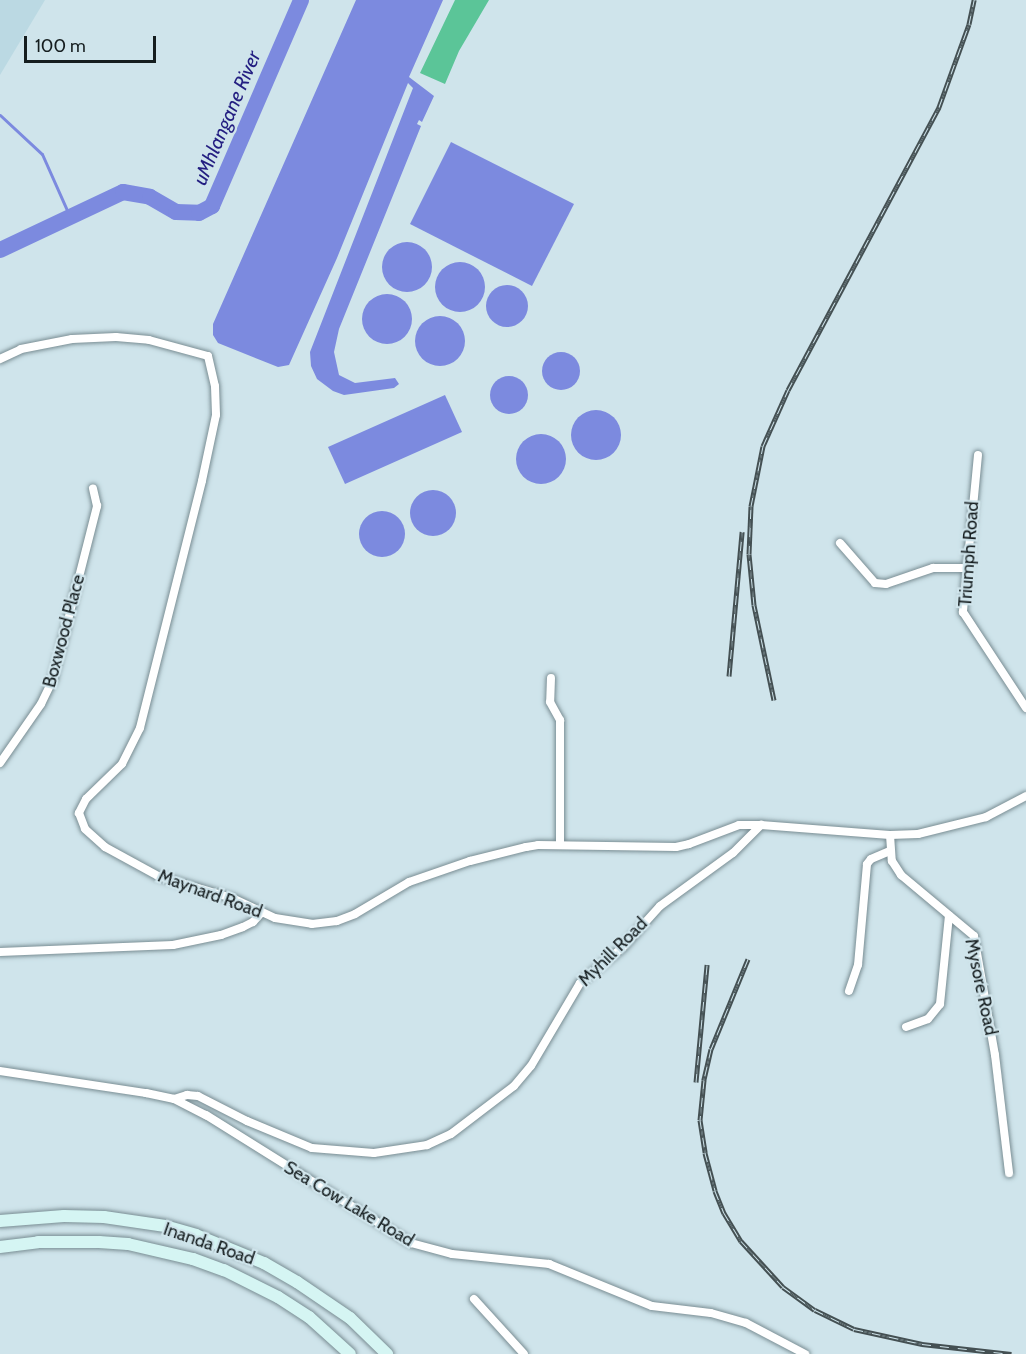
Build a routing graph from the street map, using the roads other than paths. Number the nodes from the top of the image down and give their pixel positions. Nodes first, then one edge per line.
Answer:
1 (0, 359) edge
2 (978, 455) dead end
3 (93, 488) dead end
4 (840, 543) dead end
5 (965, 568) junction
6 (551, 678) dead end
7 (1026, 708) edge
8 (0, 763) edge
9 (1026, 796) edge
10 (761, 825) junction
11 (890, 835) junction
12 (560, 845) junction
13 (890, 851) junction
14 (262, 912) junction
15 (949, 915) junction
16 (0, 952) edge
17 (849, 991) dead end
18 (906, 1027) dead end
19 (0, 1071) edge
20 (174, 1099) junction
21 (1009, 1173) dead end
22 (0, 1221) edge
23 (0, 1247) edge
24 (474, 1299) dead end
25 (350, 1354) edge
26 (387, 1354) edge
27 (524, 1354) edge
28 (805, 1354) edge

1 - 14 street, Maynard Road
2 - 5 street, Triumph Road
3 - 8 street, Boxwood Place
4 - 5 street
5 - 7 street, Triumph Road
6 - 12 street
9 - 11 street
10 - 11 street
10 - 12 street, Maynard Road
10 - 20 street, Myhill Road
11 - 13 street, Mysore Road
12 - 14 street, Maynard Road
13 - 15 street, Mysore Road
13 - 17 street
14 - 16 street
15 - 18 street
15 - 21 street, Mysore Road
19 - 20 street, Sea Cow Lake Road
20 - 28 street, Sea Cow Lake Road
22 - 26 main road, Inanda Road
23 - 25 main road, Inanda Road
24 - 27 street

